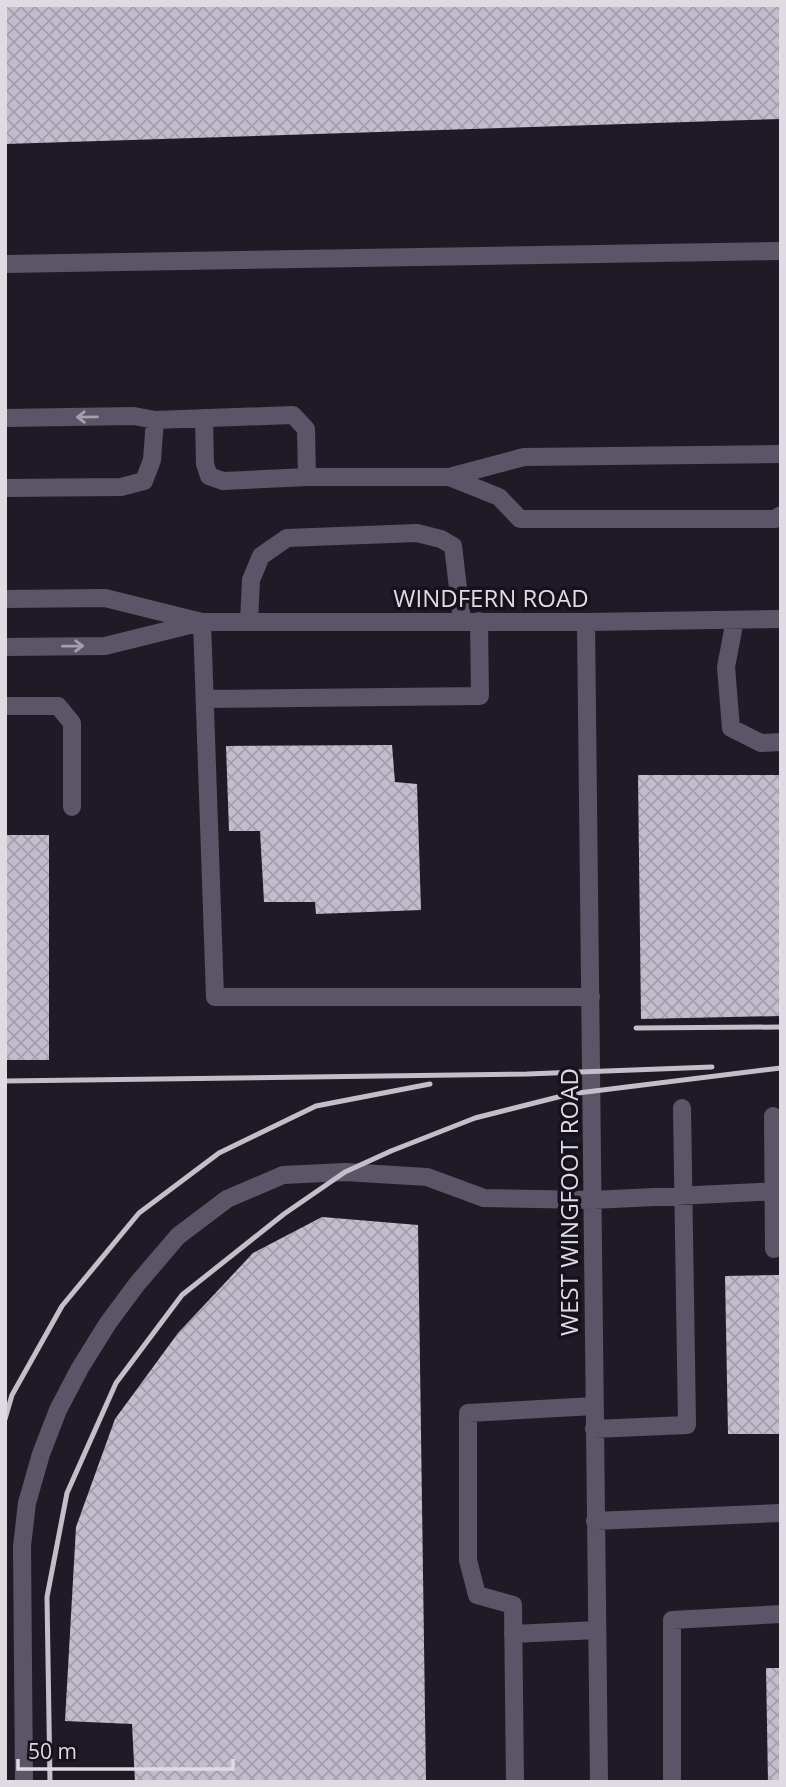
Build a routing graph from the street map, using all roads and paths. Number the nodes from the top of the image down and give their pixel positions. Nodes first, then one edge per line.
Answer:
1 (781, 251) edge
2 (5, 264) edge
3 (5, 418) edge
4 (204, 418) junction
5 (155, 420) junction
6 (781, 454) edge
7 (307, 477) junction
8 (449, 477) junction
9 (5, 488) edge
10 (781, 515) edge
11 (5, 599) edge
12 (781, 619) edge
13 (734, 620) junction
14 (470, 621) junction
15 (202, 622) junction
16 (249, 622) junction
17 (586, 622) junction
18 (5, 647) edge
19 (205, 699) junction
20 (5, 706) edge
21 (781, 742) edge
22 (72, 807) dead end
23 (591, 997) junction
24 (682, 1108) dead end
25 (773, 1116) dead end
26 (777, 1191) edge
27 (683, 1196) junction
28 (593, 1200) junction
29 (774, 1249) dead end
30 (594, 1406) junction
31 (594, 1429) junction
32 (781, 1513) edge
33 (595, 1521) junction
34 (781, 1614) edge
35 (597, 1630) junction
36 (513, 1634) junction
37 (24, 1782) edge
38 (515, 1782) edge
39 (598, 1782) edge
40 (672, 1782) edge

1 - 2 street
5 -> 3 street
4 - 5 street
4 - 7 street
4 - 7 street
5 - 9 street
6 - 8 street
7 - 8 street
8 - 10 street
11 - 15 street, WINDFERN ROAD
12 - 13 street, WINDFERN ROAD
13 - 17 street, WINDFERN ROAD
13 - 21 street
14 - 16 street, WINDFERN ROAD
14 - 16 street
14 - 17 street, WINDFERN ROAD
14 - 19 street
15 - 16 street, WINDFERN ROAD
18 -> 15 street, WINDFERN ROAD
15 - 19 street
17 - 23 street, WEST WINGFOOT ROAD
19 - 23 street
20 - 22 street
23 - 28 street, WEST WINGFOOT ROAD
24 - 27 street
25 - 26 street
26 - 27 street
26 - 29 street
27 - 28 street
27 - 31 street
28 - 30 street, WEST WINGFOOT ROAD
28 - 37 street
30 - 31 street, WEST WINGFOOT ROAD
30 - 36 street
31 - 33 street, WEST WINGFOOT ROAD
32 - 33 street
33 - 35 street, WEST WINGFOOT ROAD
34 - 40 street
35 - 36 street
35 - 39 street, WEST WINGFOOT ROAD
36 - 38 street

